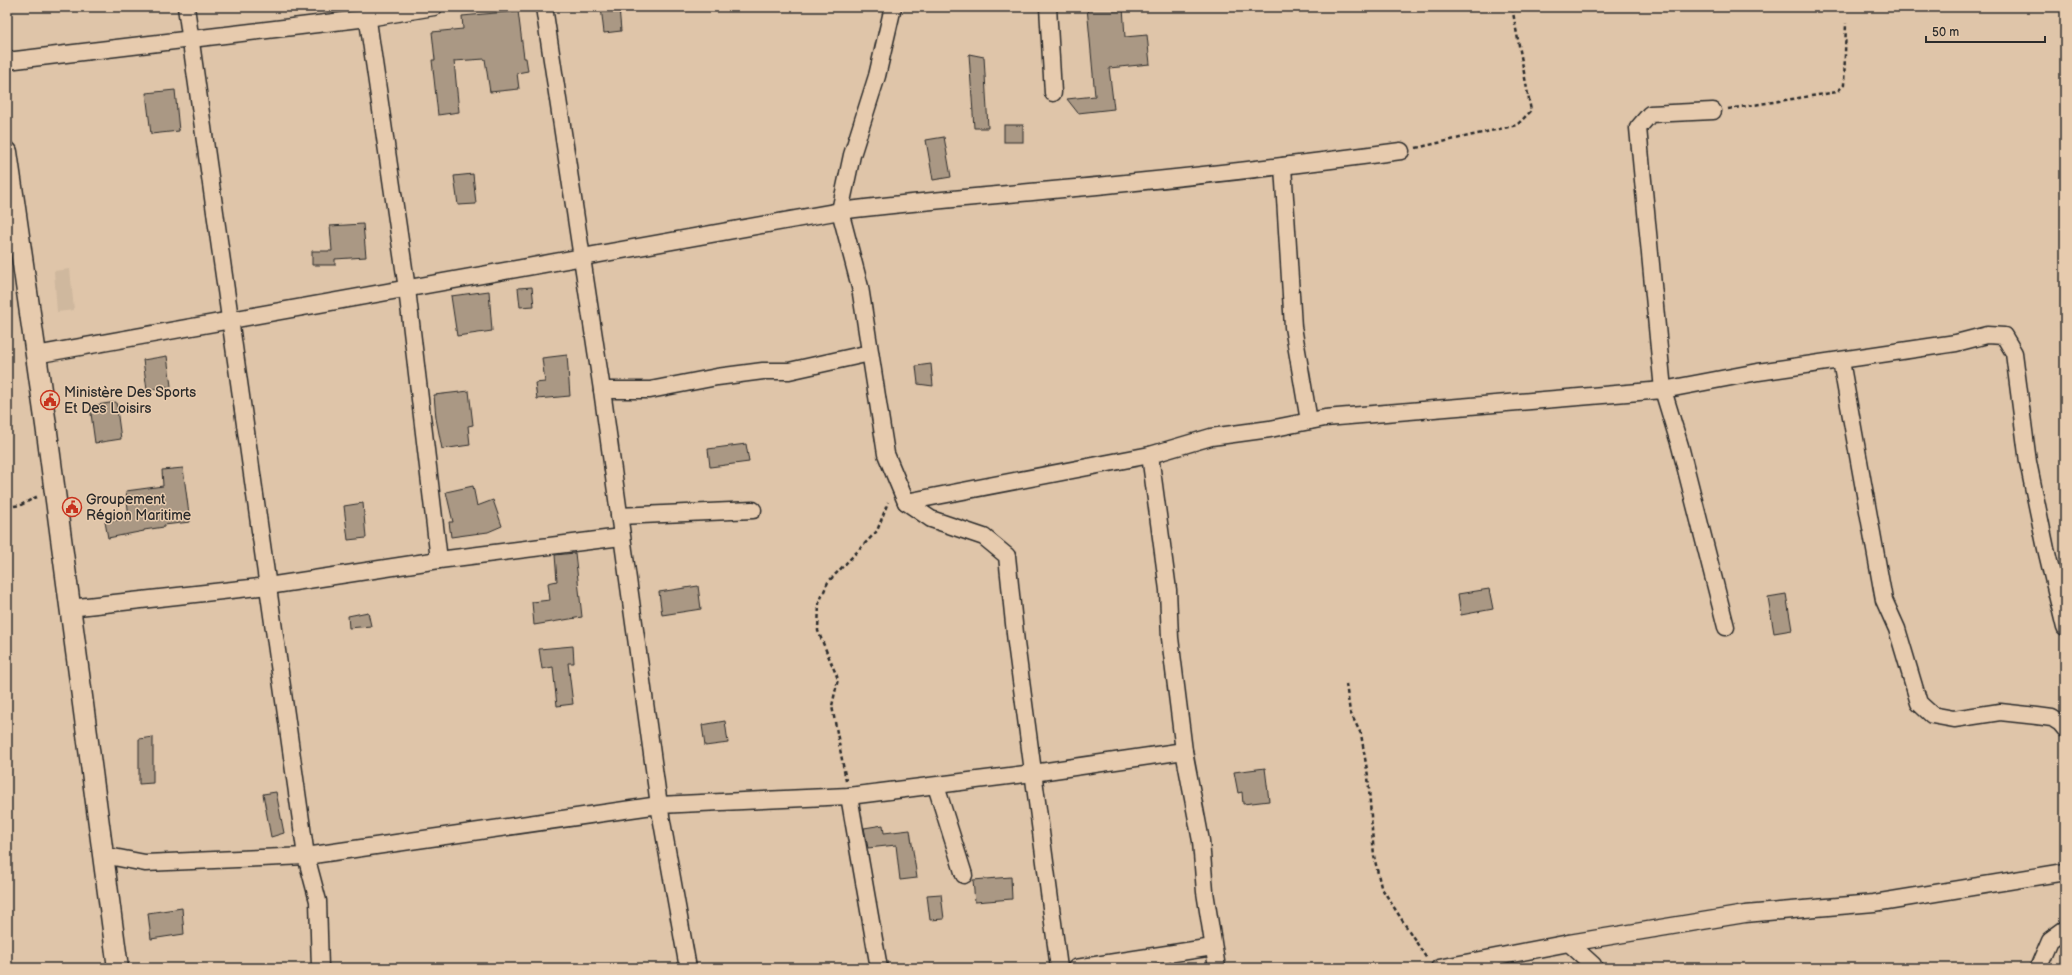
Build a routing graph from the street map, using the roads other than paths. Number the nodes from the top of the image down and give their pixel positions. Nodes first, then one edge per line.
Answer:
1 (186, 7) edge
2 (434, 7) edge
3 (544, 7) edge
4 (893, 7) edge
5 (1048, 7) edge
6 (367, 13) edge
7 (190, 40) junction
8 (7, 61) edge
9 (1053, 93) dead end
10 (1713, 111) road end
11 (1401, 151) road end
12 (7, 152) edge
13 (1283, 166) junction
14 (840, 211) junction
15 (582, 257) junction
16 (407, 289) junction
17 (230, 320) junction
18 (870, 353) junction
19 (35, 355) junction
20 (1842, 361) junction
21 (602, 390) junction
22 (1663, 390) junction
23 (1309, 421) junction
24 (1150, 455) junction
25 (906, 502) junction
26 (753, 510) dead end
27 (619, 516) junction
28 (621, 537) junction
29 (439, 560) junction
30 (268, 586) junction
31 (69, 608) junction
32 (1726, 627) dead end
33 (2065, 628) edge
34 (2065, 729) edge
35 (1184, 751) junction
36 (1033, 773) junction
37 (936, 786) junction
38 (849, 796) junction
39 (659, 805) junction
40 (103, 855) junction
41 (306, 856) junction
42 (2065, 872) edge
43 (964, 875) dead end
44 (2065, 928) edge
45 (1569, 943) junction
46 (1213, 947) junction
47 (1434, 965) edge
48 (118, 968) edge
49 (320, 968) edge
50 (688, 968) edge
51 (879, 968) edge
52 (1059, 968) edge
53 (1076, 968) edge
54 (1217, 968) edge
55 (1594, 968) edge
56 (2038, 968) edge

1 - 7 street
2 - 6 street
3 - 15 street
4 - 14 street
5 - 9 street
6 - 7 street
6 - 16 street
7 - 8 street
7 - 17 street
10 - 22 street
11 - 13 street
12 - 19 main road
13 - 14 street
13 - 23 street
14 - 15 street
14 - 18 street
15 - 16 street
15 - 21 street
16 - 17 street
16 - 29 street
17 - 19 street
17 - 30 street
18 - 21 street
18 - 25 street
19 - 31 main road
20 - 22 street
20 - 33 street
20 - 34 street
21 - 27 street
22 - 23 street
22 - 32 street
23 - 24 street
24 - 25 street
24 - 35 street
25 - 36 street
26 - 27 street
27 - 28 street
28 - 29 street
28 - 39 street
29 - 30 street
30 - 31 street
30 - 41 street
31 - 40 main road
35 - 36 street
35 - 46 street
36 - 37 street
36 - 52 street
37 - 38 street
37 - 43 street
38 - 39 street
38 - 51 street
39 - 41 street
39 - 50 street
40 - 41 street
40 - 48 main road
41 - 49 street
42 - 45 street
44 - 56 street
45 - 47 street
45 - 55 street
46 - 53 street
46 - 54 street

